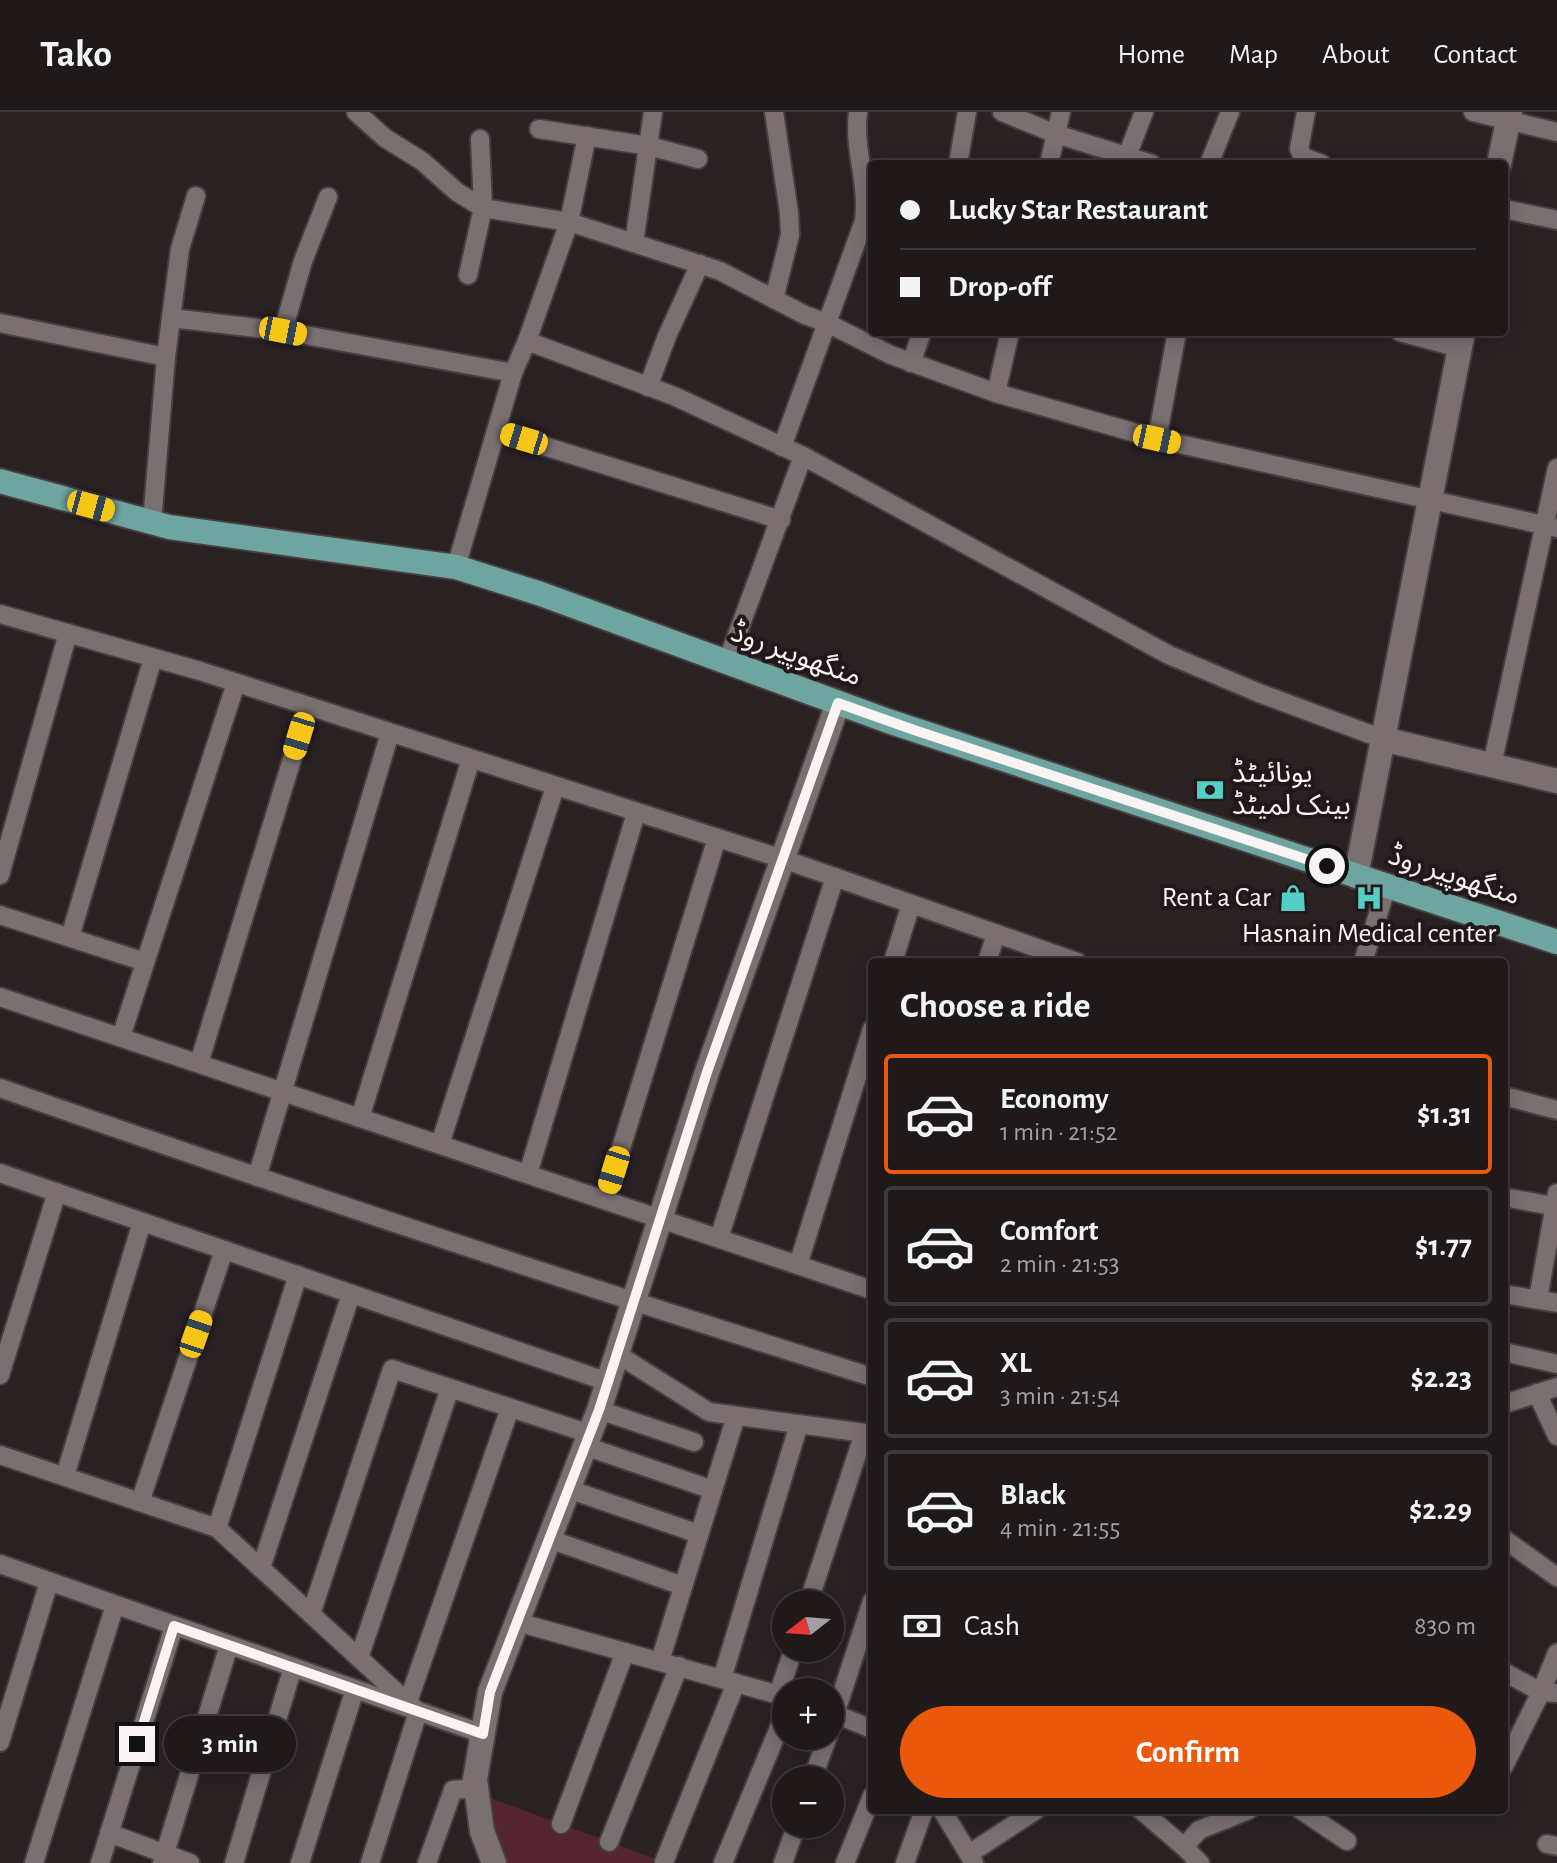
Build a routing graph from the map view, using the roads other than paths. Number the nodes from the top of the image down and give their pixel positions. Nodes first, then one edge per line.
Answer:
1 (356, 112) edge
2 (653, 112) edge
3 (774, 112) edge
4 (858, 112) edge
5 (967, 112) edge
6 (1002, 112) edge
7 (1061, 112) edge
8 (1144, 112) edge
9 (1230, 112) edge
10 (1306, 112) edge
11 (1473, 112) edge
12 (1509, 116) edge
13 (539, 129) dead end
14 (1557, 132) edge
15 (1056, 134) junction
16 (587, 136) junction
17 (480, 139) dead end
18 (649, 146) junction
19 (1127, 156) junction
20 (698, 159) dead end
21 (959, 160) edge
22 (1050, 160) edge
23 (1140, 160) edge
24 (1211, 160) edge
25 (1311, 160) edge
26 (1500, 160) edge
27 (196, 196) dead end
28 (328, 197) dead end
29 (483, 208) junction
30 (1508, 210) edge
31 (1557, 220) edge
32 (569, 222) junction
33 (634, 243) junction
34 (700, 264) junction
35 (468, 275) dead end
36 (774, 299) junction
37 (171, 318) junction
38 (0, 323) edge
39 (827, 323) junction
40 (283, 331) junction
41 (921, 336) edge
42 (1009, 336) edge
43 (1176, 336) edge
44 (1430, 336) edge
45 (1461, 340) edge
46 (527, 341) junction
47 (166, 357) junction
48 (911, 363) junction
49 (513, 373) junction
50 (648, 387) junction
51 (996, 393) junction
52 (496, 431) junction
53 (1157, 439) junction
54 (782, 447) junction
55 (803, 456) junction
56 (1557, 468) edge
57 (0, 481) edge
58 (0, 488) edge
59 (1430, 501) junction
60 (781, 520) junction
61 (152, 522) junction
62 (1551, 527) edge
63 (456, 567) junction
64 (0, 614) edge
65 (68, 633) junction
66 (153, 658) junction
67 (727, 662) junction
68 (236, 683) junction
69 (838, 703) junction
70 (308, 707) junction
71 (390, 733) junction
72 (1383, 739) junction
73 (471, 759) junction
74 (1492, 765) junction
75 (1557, 781) edge
76 (555, 787) junction
77 (636, 813) junction
78 (717, 838) junction
79 (783, 859) junction
80 (0, 875) edge
81 (1356, 876) junction
82 (835, 877) junction
83 (1387, 886) junction
84 (911, 904) junction
85 (0, 915) edge
86 (996, 934) junction
87 (70, 937) junction
88 (1557, 942) edge
89 (894, 958) edge
90 (988, 958) edge
91 (1065, 958) edge
92 (1364, 958) edge
93 (145, 962) junction
94 (0, 997) edge
95 (121, 1037) junction
96 (868, 1042) edge
97 (199, 1063) junction
98 (0, 1088) edge
99 (283, 1091) junction
100 (1508, 1097) edge
101 (1557, 1110) edge
102 (360, 1118) junction
103 (440, 1144) junction
104 (0, 1173) edge
105 (528, 1174) junction
106 (257, 1177) junction
107 (57, 1192) junction
108 (1508, 1197) edge
109 (605, 1200) junction
110 (1556, 1202) edge
111 (660, 1218) junction
112 (142, 1222) junction
113 (719, 1238) junction
114 (224, 1250) junction
115 (798, 1265) junction
116 (298, 1275) junction
117 (868, 1289) edge
118 (351, 1294) junction
119 (1508, 1295) edge
120 (1538, 1299) junction
121 (633, 1302) junction
122 (1557, 1303) edge
123 (1508, 1353) edge
124 (617, 1354) junction
125 (1557, 1364) edge
126 (0, 1375) edge
127 (868, 1376) edge
128 (608, 1382) junction
129 (1557, 1387) edge
130 (450, 1388) junction
131 (1537, 1393) junction
132 (1508, 1403) edge
133 (510, 1408) junction
134 (599, 1410) junction
135 (736, 1416) junction
136 (799, 1424) junction
137 (868, 1433) edge
138 (1557, 1436) edge
139 (588, 1440) junction
140 (694, 1442) dead end
141 (0, 1455) edge
142 (65, 1476) junction
143 (568, 1489) junction
144 (713, 1490) junction
145 (140, 1502) junction
146 (217, 1528) junction
147 (699, 1534) junction
148 (549, 1539) junction
149 (1508, 1542) edge
150 (0, 1564) edge
151 (261, 1568) junction
152 (1557, 1577) edge
153 (49, 1582) junction
154 (683, 1586) junction
155 (813, 1590) edge
156 (115, 1605) junction
157 (868, 1613) edge
158 (311, 1614) junction
159 (517, 1622) junction
160 (174, 1626) junction
161 (229, 1645) junction
162 (625, 1652) junction
163 (1557, 1653) edge
164 (359, 1658) junction
165 (660, 1661) junction
166 (679, 1666) junction
167 (293, 1667) junction
168 (1508, 1674) edge
169 (729, 1681) junction
170 (844, 1684) edge
171 (355, 1689) junction
172 (1549, 1693) edge
173 (772, 1697) edge
174 (413, 1707) junction
175 (844, 1722) edge
176 (868, 1728) edge
177 (772, 1731) edge
178 (483, 1734) junction
179 (0, 1742) edge
180 (1508, 1760) edge
181 (476, 1788) junction
182 (868, 1806) edge
183 (923, 1814) edge
184 (944, 1814) edge
185 (1031, 1814) edge
186 (1146, 1814) edge
187 (1239, 1814) edge
188 (1307, 1814) edge
189 (561, 1824) dead end
190 (109, 1833) junction
191 (792, 1838) edge
192 (1347, 1841) dead end
193 (609, 1842) dead end
194 (1184, 1847) junction
195 (163, 1858) edge
196 (972, 1858) edge
197 (664, 1862) edge
198 (34, 1863) edge
199 (100, 1863) edge
200 (190, 1863) edge
201 (234, 1863) edge
202 (300, 1863) edge
203 (370, 1863) edge
204 (427, 1863) edge
205 (494, 1863) edge
206 (723, 1863) edge
207 (783, 1863) edge
208 (845, 1863) edge
209 (905, 1863) edge
210 (1200, 1863) edge

1 - 29 street
2 - 18 street
3 - 36 street
4 - 39 street
5 - 21 street
6 - 15 street
7 - 15 street
8 - 19 street
9 - 24 street
10 - 25 street
11 - 12 street
12 - 14 street
12 - 26 street
13 - 16 street
15 - 19 street
15 - 22 street
16 - 18 street
16 - 32 street
17 - 29 street
18 - 20 street
18 - 33 street
19 - 23 street
27 - 37 street
28 - 40 street
29 - 32 street
29 - 35 street
30 - 31 street
32 - 33 street
32 - 46 street
33 - 34 street
34 - 36 street
34 - 50 street
36 - 39 street
37 - 40 street
37 - 47 street
38 - 47 street
39 - 48 street
39 - 54 street
40 - 49 street
41 - 48 street
42 - 51 street
43 - 53 street
44 - 45 street
45 - 59 street
46 - 49 street
46 - 50 street
47 - 61 street
48 - 51 street
49 - 52 street
50 - 54 street
51 - 53 street
52 - 60 street
52 - 63 street
53 - 59 street
54 - 55 street
55 - 60 street
55 - 72 street
56 - 62 street
57 - 58 street
57 - 61 main road, منگھوپیر روڈ
59 - 62 street
59 - 72 street
60 - 67 street
61 - 63 main road, منگھوپیر روڈ
62 - 74 street
63 - 67 main road, منگھوپیر روڈ
64 - 65 street
65 - 66 street
65 - 80 street
66 - 68 street
66 - 87 street
67 - 69 main road, منگھوپیر روڈ
68 - 70 street
68 - 93 street
69 - 79 street
69 - 81 main road, منگھوپیر روڈ
70 - 71 street
70 - 97 street
71 - 73 street
71 - 99 street
72 - 74 street
72 - 81 street
73 - 76 street
73 - 102 street
74 - 75 street
76 - 77 street
76 - 103 street
77 - 78 street
77 - 105 street
78 - 79 street
78 - 109 street
79 - 82 street
79 - 111 street
81 - 83 main road, منگھوپیر روڈ
82 - 84 street
82 - 113 street
83 - 88 main road, منگھوپیر روڈ
83 - 92 street
84 - 86 street
84 - 89 street
85 - 87 street
86 - 90 street
86 - 91 street
87 - 93 street
93 - 95 street
94 - 95 street
95 - 97 street
96 - 115 street
97 - 99 street
98 - 106 street
99 - 102 street
99 - 106 street
100 - 101 street
102 - 103 street
103 - 105 street
104 - 107 street
105 - 109 street
106 - 121 street
107 - 112 street
107 - 126 street
108 - 110 street
109 - 111 street
110 - 120 street
111 - 113 street
111 - 121 street
112 - 114 street
112 - 142 street
113 - 115 street
114 - 116 street
114 - 145 street
115 - 117 street
116 - 118 street
116 - 146 street
118 - 128 street
118 - 151 street
119 - 120 street
120 - 122 street
121 - 124 street
121 - 127 street
123 - 125 street
124 - 128 street
124 - 135 street
128 - 134 street
129 - 131 street
130 - 133 street
130 - 158 street
130 - 164 street
131 - 132 street
131 - 138 street
133 - 139 street
133 - 174 street
134 - 139 street
134 - 140 street
135 - 136 street
135 - 144 street
136 - 137 street
136 - 169 street
137 - 155 street
139 - 143 street
139 - 144 street
141 - 142 street
142 - 145 street
143 - 147 street
143 - 148 street
144 - 147 street
145 - 146 street
146 - 151 street
147 - 154 street
148 - 154 street
148 - 159 street
149 - 152 street
150 - 153 street
151 - 158 street
153 - 156 street
153 - 179 street
154 - 165 street
156 - 160 street
156 - 198 street
157 - 170 street
158 - 164 street
159 - 162 street
159 - 178 street
160 - 161 street
160 - 190 street
161 - 167 street
161 - 195 street
162 - 165 street
162 - 189 street
163 - 172 street
164 - 174 street
165 - 166 street
166 - 169 street
166 - 193 street
167 - 171 street
167 - 201 street
168 - 172 street
169 - 173 street
169 - 197 street
171 - 174 street
171 - 202 street
172 - 180 street
174 - 178 street
174 - 203 street
175 - 176 street
177 - 206 street
178 - 181 street
181 - 204 street
181 - 205 street
182 - 208 street
183 - 209 street
184 - 196 street
185 - 196 street
186 - 194 street
187 - 194 street
188 - 192 street
190 - 195 street
190 - 199 street
191 - 207 street
194 - 210 street
195 - 200 street

